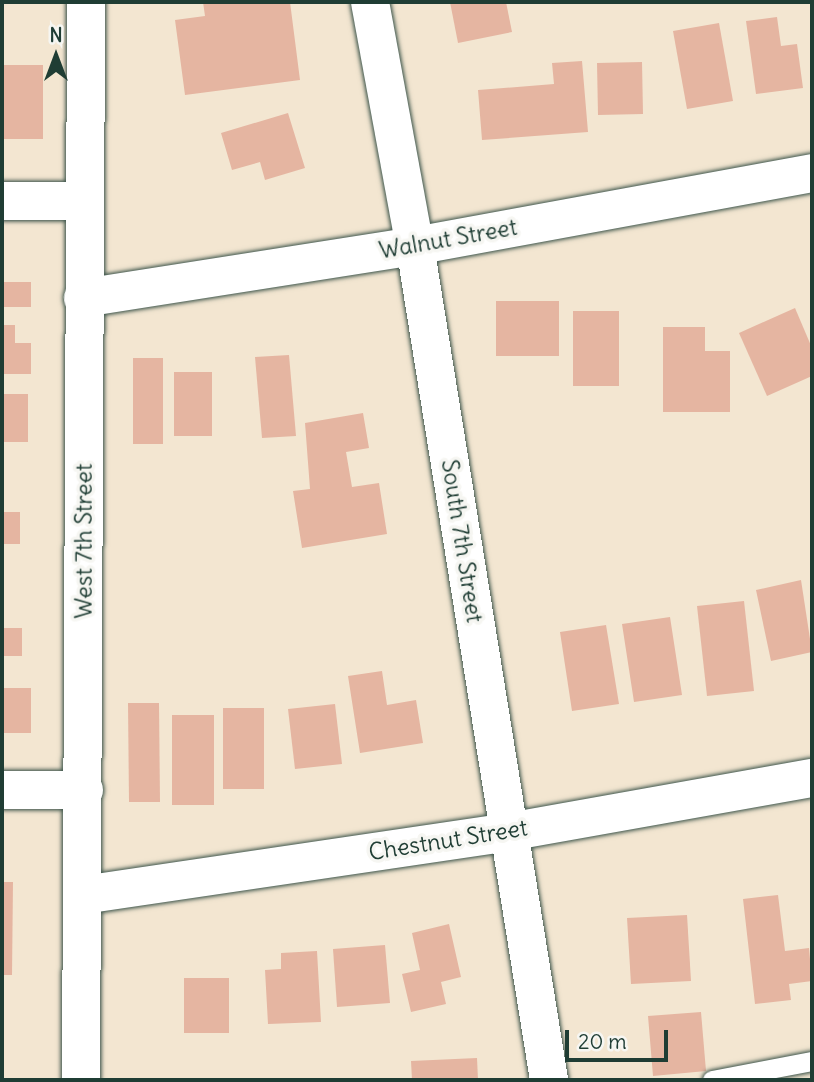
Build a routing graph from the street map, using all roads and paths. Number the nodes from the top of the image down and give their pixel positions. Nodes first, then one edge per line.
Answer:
1 (86, 2) edge
2 (370, 2) edge
3 (812, 173) edge
4 (2, 201) edge
5 (84, 201) junction
6 (415, 246) junction
7 (83, 298) junction
8 (812, 778) edge
9 (2, 790) edge
10 (84, 790) junction
11 (508, 832) junction
12 (83, 895) junction
13 (812, 1061) edge
14 (81, 1080) edge
15 (549, 1080) edge
16 (712, 1080) edge

1 - 5 street, West 7th Street
2 - 6 street, South 7th Street
3 - 6 street, Walnut Street
4 - 5 street
5 - 7 street, West 7th Street
6 - 7 street, Walnut Street
6 - 11 street, South 7th Street
7 - 10 street, West 7th Street
8 - 11 street, Chestnut Street
9 - 10 street
10 - 12 street, West 7th Street
11 - 12 street, Chestnut Street
11 - 15 street, South 7th Street
12 - 14 street, West 7th Street
13 - 16 lane

